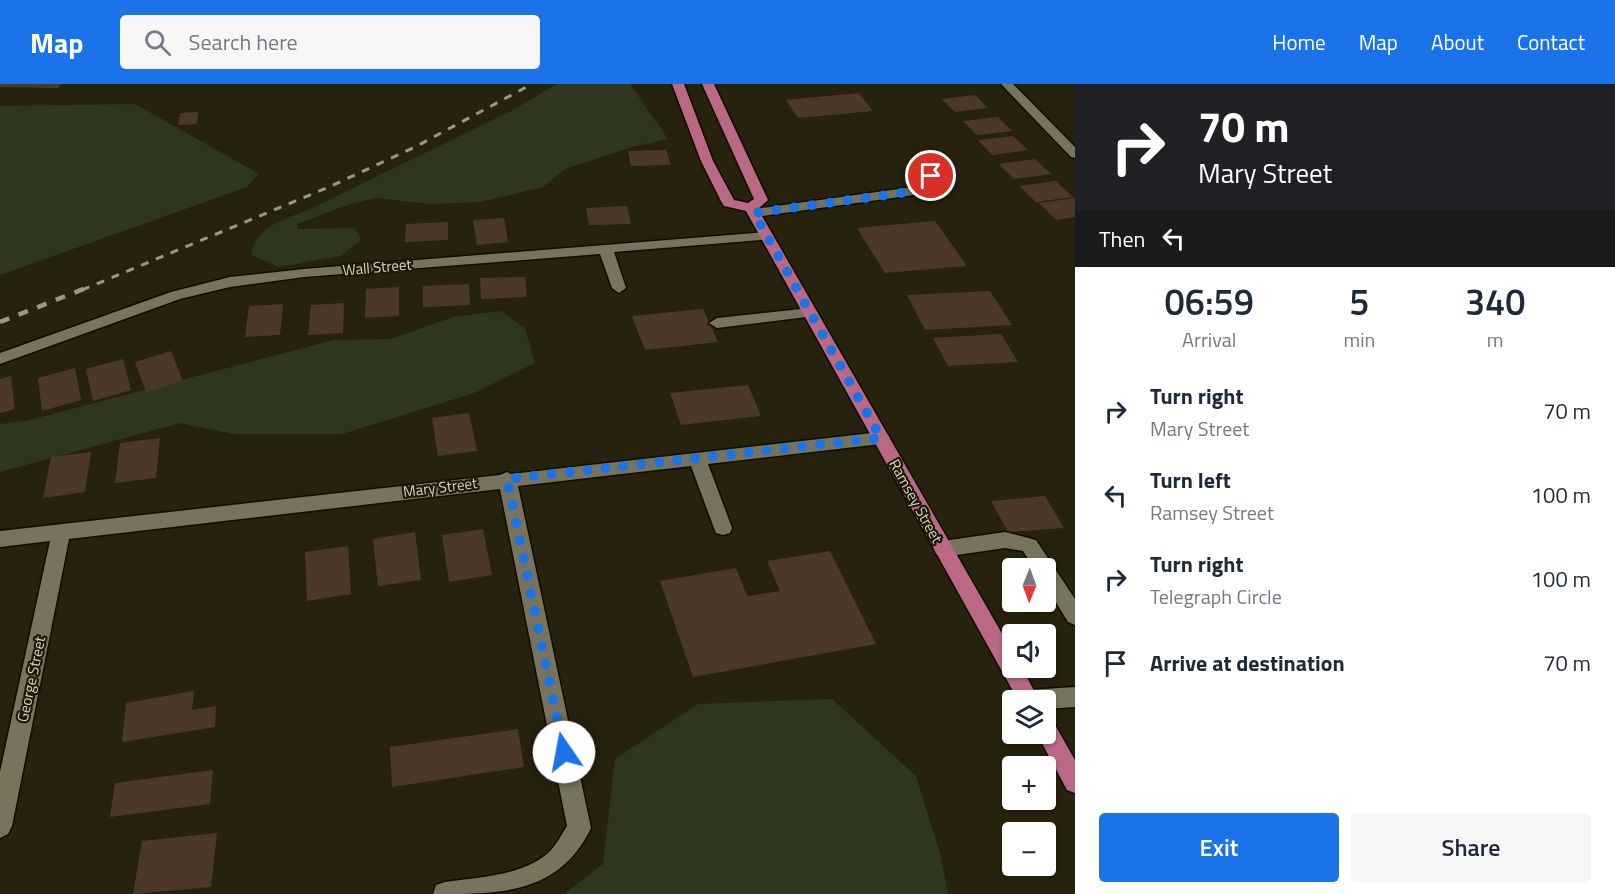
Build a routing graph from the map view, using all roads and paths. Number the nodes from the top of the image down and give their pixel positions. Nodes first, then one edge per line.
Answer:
1 (678, 84) edge
2 (708, 84) edge
3 (1007, 84) edge
4 (1075, 154) edge
5 (928, 163) dead end
6 (752, 210) junction
7 (766, 236) junction
8 (606, 249) junction
9 (619, 288) dead end
10 (810, 313) junction
11 (717, 323) dead end
12 (0, 359) edge
13 (881, 438) junction
14 (697, 458) junction
15 (507, 479) junction
16 (723, 528) dead end
17 (61, 532) junction
18 (0, 539) edge
19 (943, 549) junction
20 (1038, 558) edge
21 (1056, 586) edge
22 (1075, 616) edge
23 (1023, 690) edge
24 (1075, 697) edge
25 (1056, 698) edge
26 (1054, 744) edge
27 (1075, 782) edge
28 (0, 826) edge
29 (445, 894) edge

1 - 6 main road
2 - 6 main road
3 - 4 street
5 - 6 street
6 - 7 main road, Ramsey Street
7 - 8 street, Wall Street
7 - 10 main road, Ramsey Street
8 - 9 street
8 - 12 street, Wall Street
10 - 11 street
10 - 13 main road, Ramsey Street
13 - 14 street, Mary Street
13 - 19 main road, Ramsey Street
14 - 15 street, Mary Street
14 - 16 street
15 - 17 street, Mary Street
15 - 29 street
17 - 18 street, Mary Street
17 - 28 street, George Street
19 - 20 street
19 - 23 main road, Ramsey Street
21 - 22 street
24 - 25 street
26 - 27 main road

